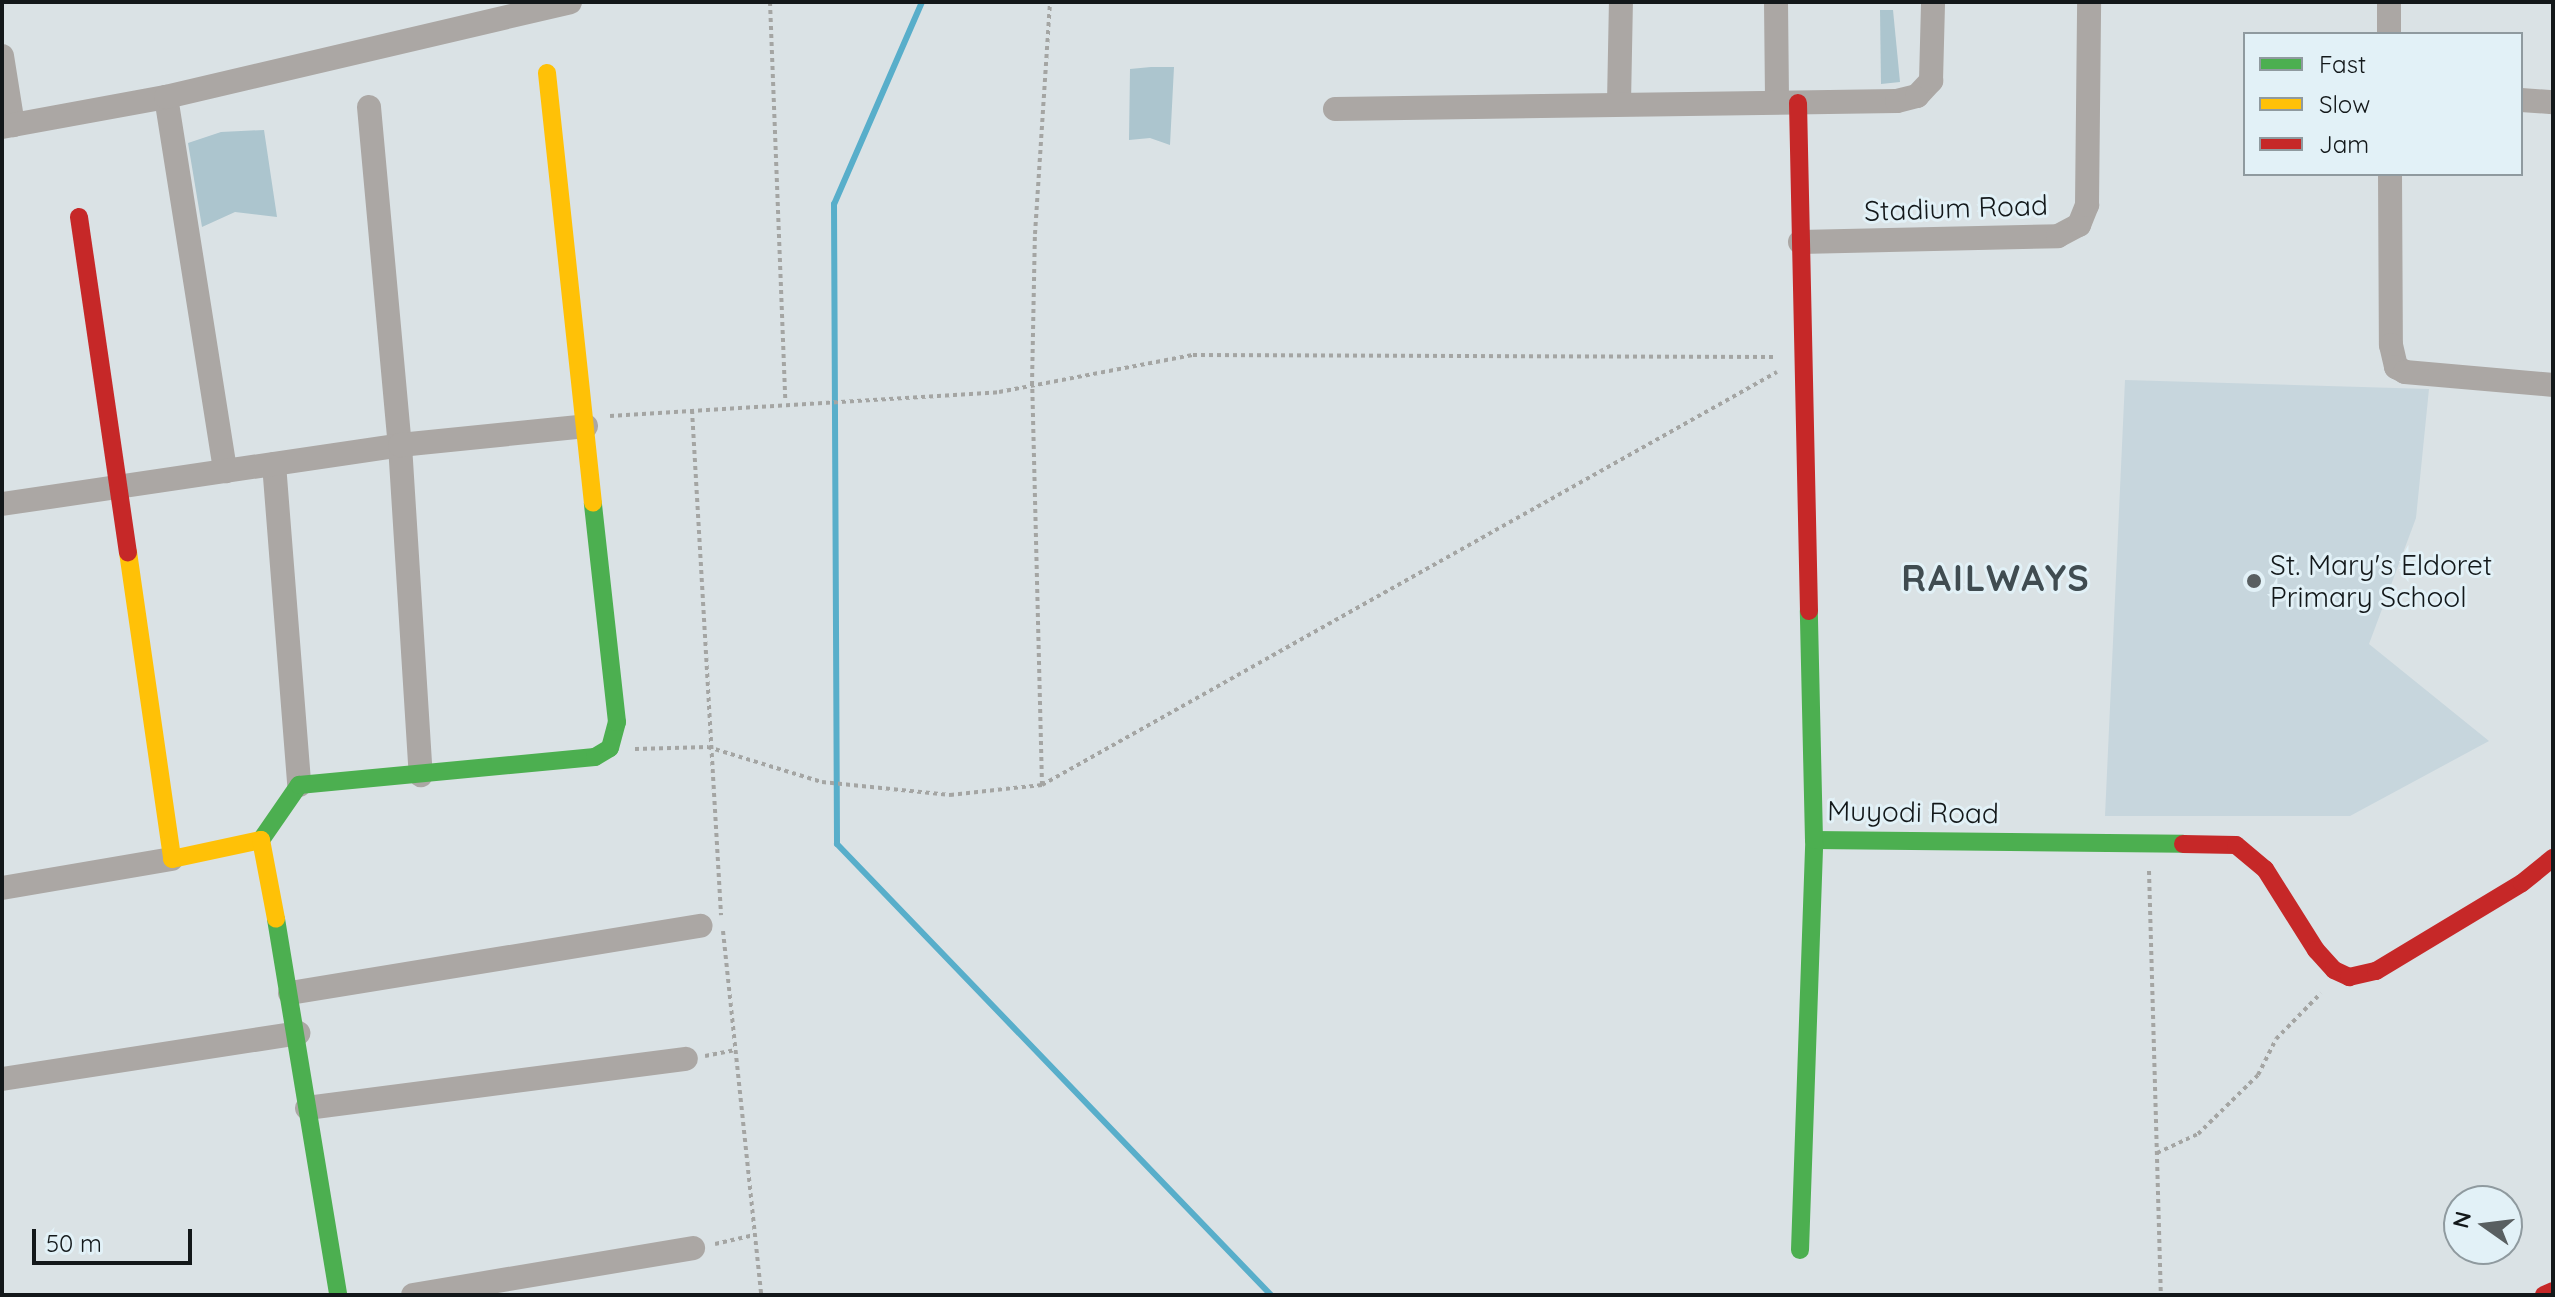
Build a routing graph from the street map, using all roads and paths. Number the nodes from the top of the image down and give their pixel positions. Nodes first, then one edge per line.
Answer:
1 (570, 2) edge
2 (770, 2) edge
3 (1050, 2) edge
4 (1621, 2) edge
5 (1776, 2) edge
6 (1933, 2) edge
7 (2089, 2) edge
8 (2389, 2) edge
9 (2389, 32) edge
10 (2, 56) edge
11 (547, 73) dead end
12 (166, 97) junction
13 (2523, 100) edge
14 (1787, 102) junction
15 (2553, 102) edge
16 (1619, 103) junction
17 (369, 107) dead end
18 (1335, 109) dead end
19 (8, 126) edge
20 (2390, 176) edge
21 (79, 217) dead end
22 (1800, 242) junction
23 (1803, 357) junction
24 (1032, 385) junction
25 (2553, 385) edge
26 (785, 401) junction
27 (692, 410) junction
28 (585, 422) junction
29 (400, 445) junction
30 (274, 464) junction
31 (225, 471) junction
32 (115, 489) junction
33 (2, 504) edge
34 (708, 747) junction
35 (610, 748) junction
36 (421, 775) junction
37 (299, 785) junction
38 (1042, 785) junction
39 (261, 840) junction
40 (1814, 840) junction
41 (2148, 841) junction
42 (2553, 858) edge
43 (172, 859) junction
44 (2, 888) edge
45 (701, 926) dead end
46 (2334, 970) junction
47 (290, 993) junction
48 (298, 1033) junction
49 (736, 1050) junction
50 (686, 1059) joint
51 (2, 1079) edge
52 (307, 1108) junction
53 (2157, 1153) junction
54 (754, 1235) junction
55 (693, 1248) joint
56 (1800, 1250) dead end
57 (2553, 1291) edge
58 (338, 1295) edge
59 (413, 1295) edge
60 (761, 1295) edge
61 (2161, 1295) edge
62 (2544, 1295) edge

1 - 12 street
2 - 26 path
3 - 24 path
4 - 16 street
5 - 14 street
6 - 14 street
7 - 22 street, Stadium Road
8 - 9 street
10 - 19 street
11 - 28 main road
12 - 19 street
12 - 31 street
13 - 15 street
14 - 16 street
14 - 22 main road, Muyodi Road
16 - 18 street
17 - 29 street
20 - 25 street
21 - 32 main road
22 - 23 main road, Muyodi Road
23 - 24 path
23 - 38 path
23 - 40 main road, Muyodi Road
24 - 26 path
24 - 38 path
26 - 27 path
27 - 28 path
27 - 34 path
28 - 29 street
28 - 35 main road
29 - 30 street
29 - 36 street
30 - 31 street
30 - 37 street
31 - 32 street
32 - 33 street
32 - 43 main road
34 - 35 path
34 - 38 path
34 - 49 path
35 - 36 main road
36 - 37 main road
37 - 39 main road
39 - 43 main road
39 - 47 main road
40 - 41 main road, Muyodi Road
40 - 56 main road
41 - 46 main road, Muyodi Road
41 - 53 path
42 - 46 main road
43 - 44 street
45 - 47 street
46 - 53 path
47 - 48 main road
48 - 51 street
48 - 52 main road
49 - 50 path
49 - 54 path
50 - 52 street
52 - 58 main road
53 - 61 path
54 - 55 path
54 - 60 path
55 - 59 street
57 - 62 main road

